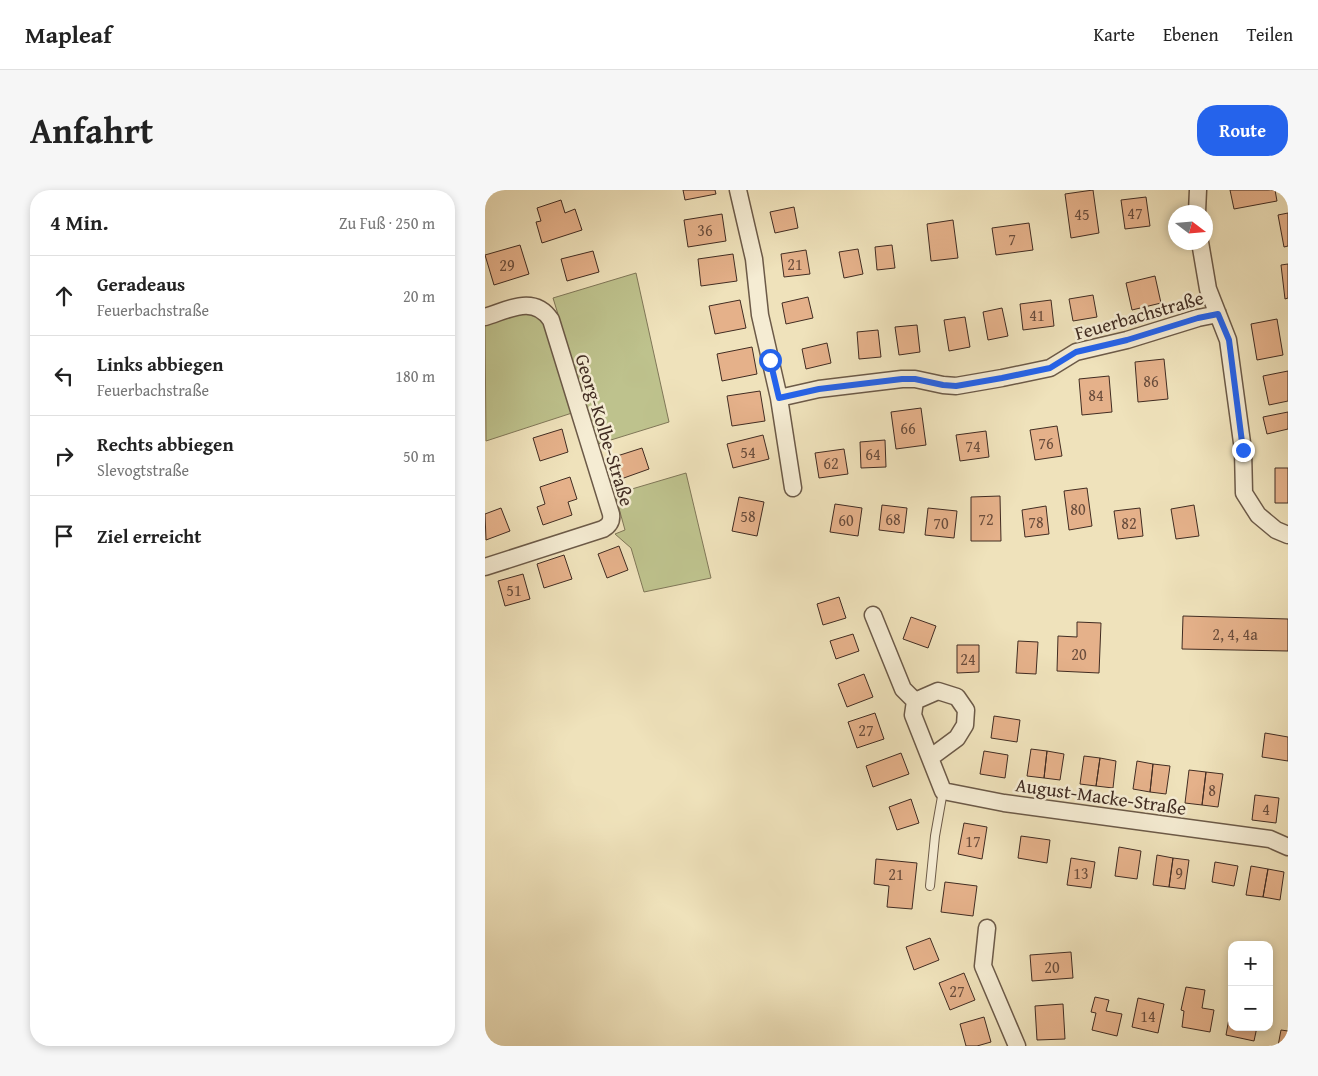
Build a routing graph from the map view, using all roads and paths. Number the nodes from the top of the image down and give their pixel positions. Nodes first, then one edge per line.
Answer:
1 (738, 190) edge
2 (1198, 190) edge
3 (1197, 205) edge
4 (1202, 250) edge
5 (1218, 314) junction
6 (485, 317) edge
7 (779, 398) junction
8 (793, 488) dead end
9 (1288, 534) edge
10 (485, 567) edge
11 (873, 615) dead end
12 (915, 701) junction
13 (930, 758) junction
14 (943, 791) junction
15 (1288, 847) edge
16 (930, 886) dead end
17 (987, 928) dead end
18 (1017, 1046) edge

1 - 7 street
2 - 3 street
4 - 5 street
5 - 7 street, Feuerbachstraße
5 - 9 street
6 - 10 street, Georg-Kolbe-Straße
7 - 8 street
11 - 12 street
12 - 13 street
12 - 13 street
13 - 14 street
14 - 15 street, August-Macke-Straße
14 - 16 lane
17 - 18 street

